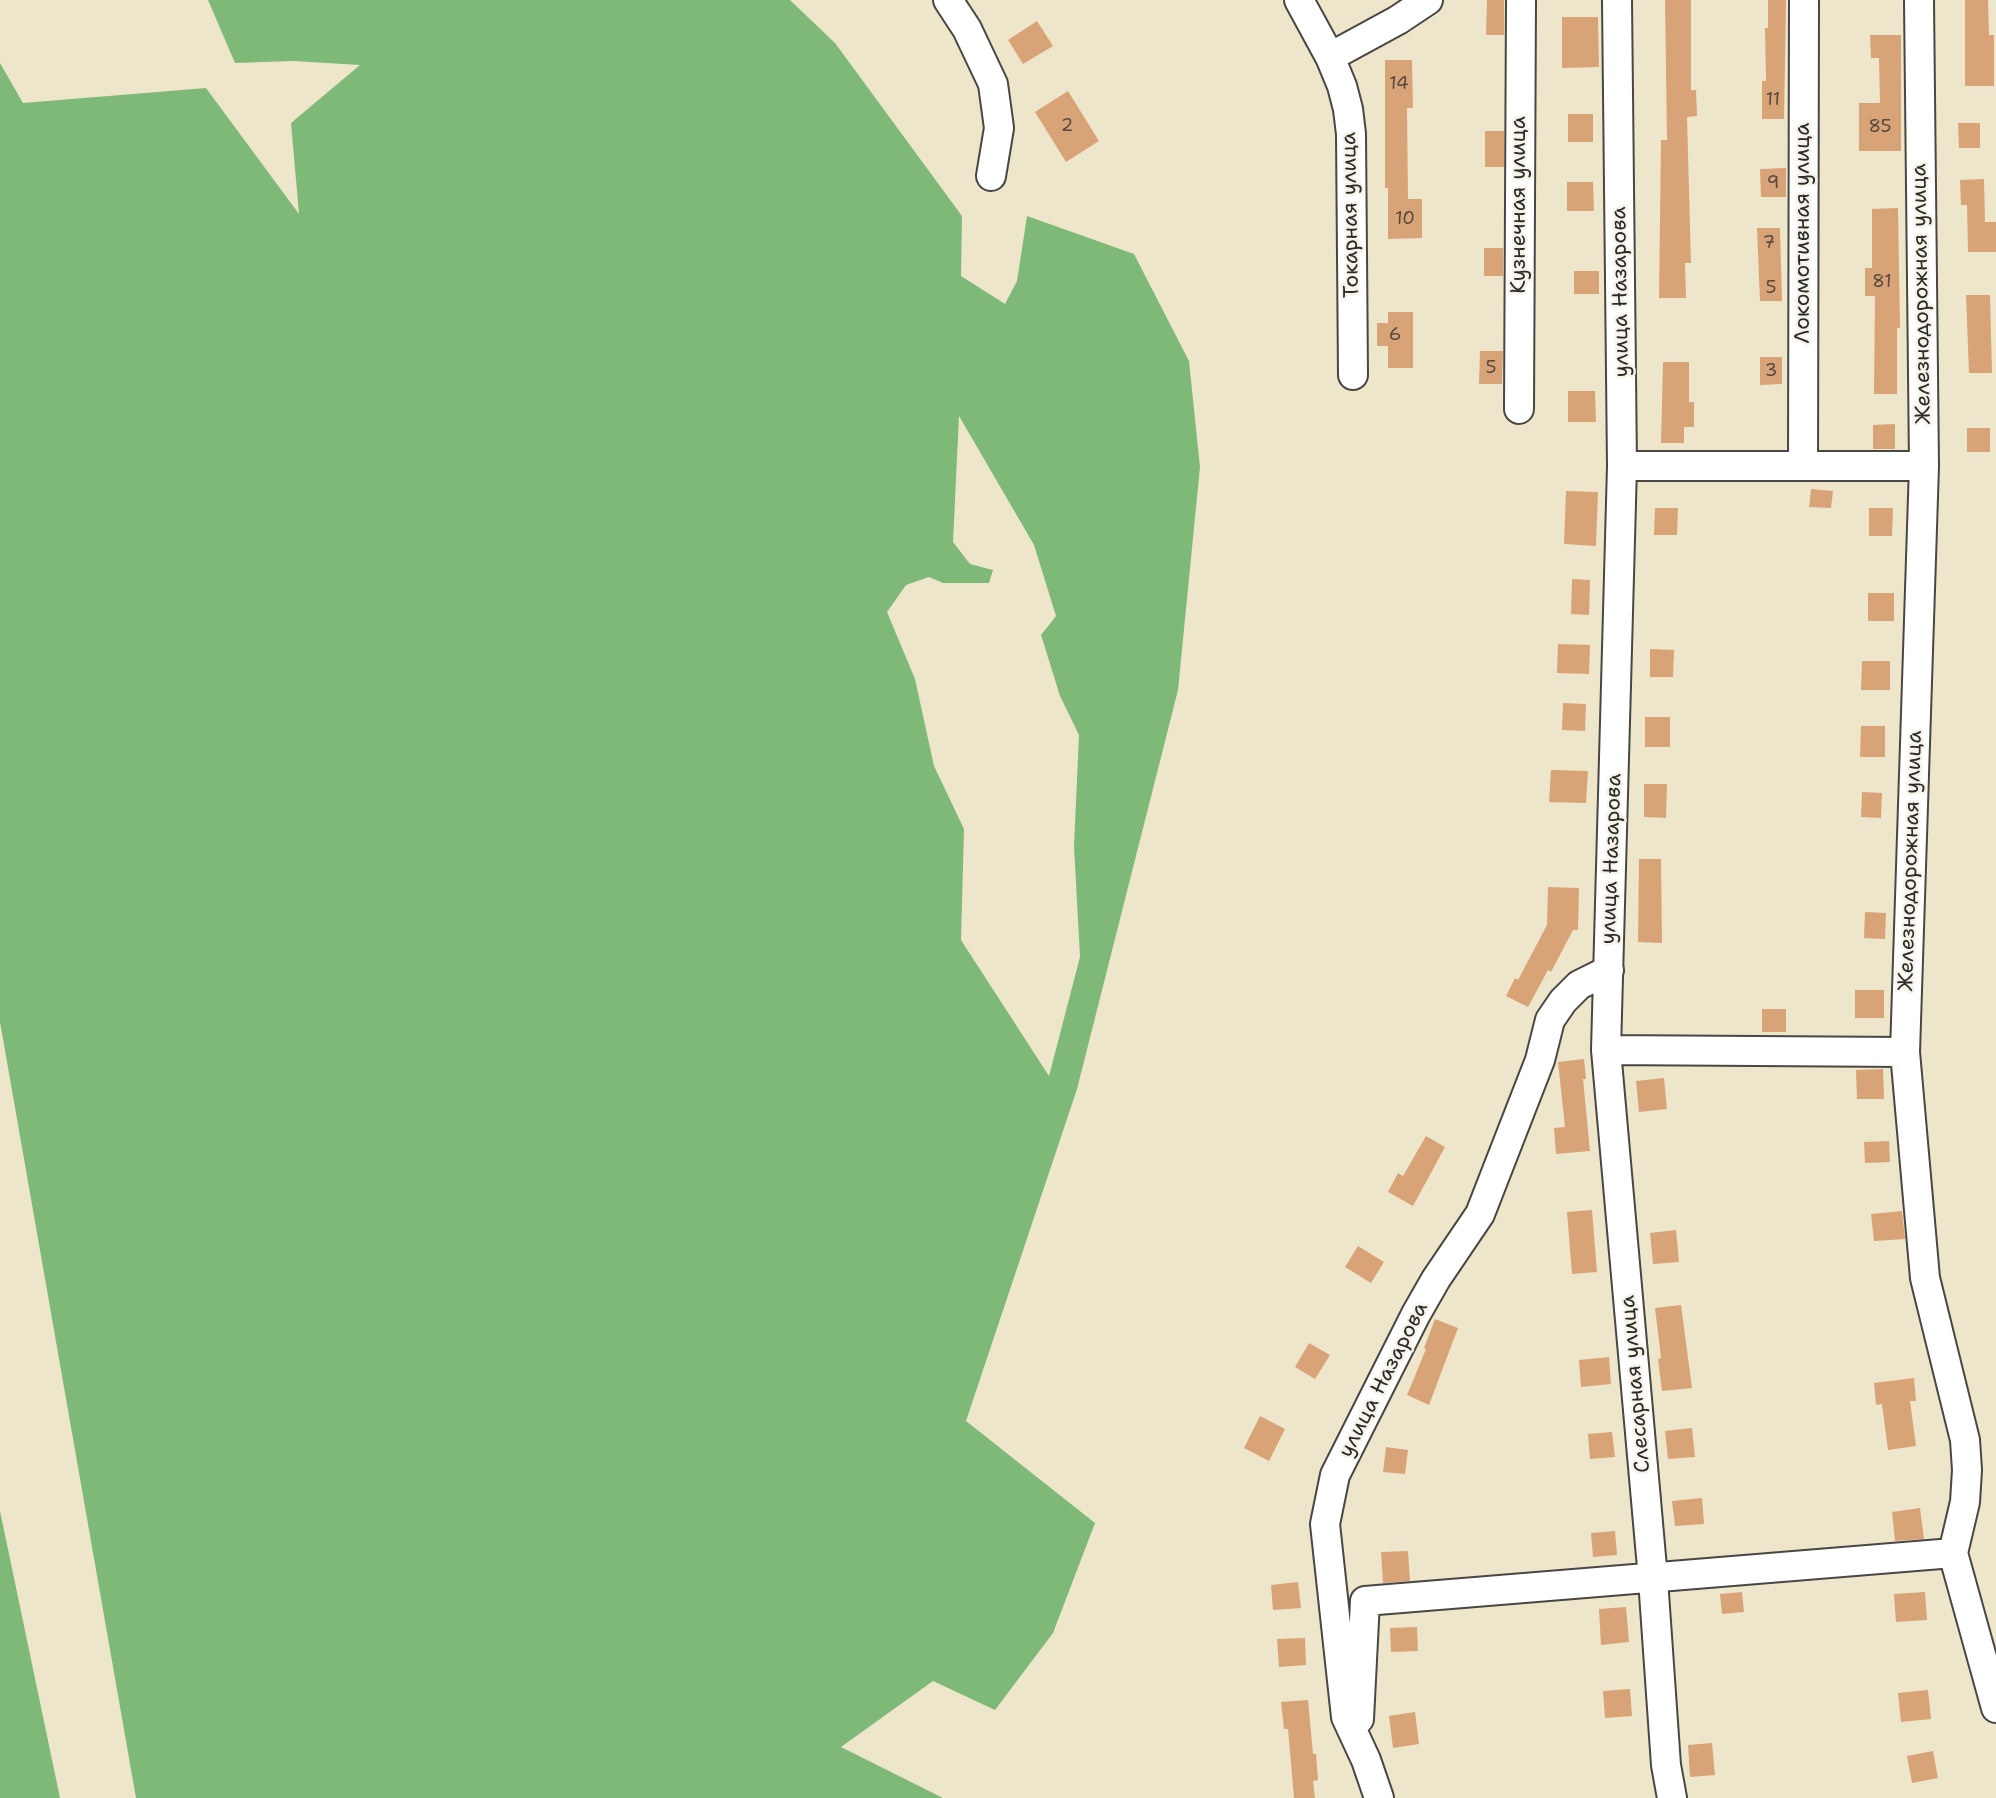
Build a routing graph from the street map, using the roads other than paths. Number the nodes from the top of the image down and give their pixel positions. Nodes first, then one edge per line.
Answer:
1 (948, 0) edge
2 (1299, 0) edge
3 (1428, 0) edge
4 (1521, 0) edge
5 (1618, 0) edge
6 (1804, 0) edge
7 (1919, 0) edge
8 (1330, 57) junction
9 (991, 176) dead end
10 (1353, 375) dead end
11 (1519, 409) dead end
12 (1622, 466) junction
13 (1802, 466) junction
14 (1924, 466) junction
15 (1609, 970) junction
16 (1606, 1050) junction
17 (1905, 1052) junction
18 (1952, 1553) junction
19 (1653, 1578) junction
20 (1996, 1708) edge
21 (1358, 1742) junction
22 (1379, 1798) edge
23 (1672, 1798) edge

1 - 9 street
2 - 8 street, Токарная улица
3 - 8 street
4 - 11 street, Кузнечная улица
5 - 12 street, улица Назарова
6 - 13 street, Локомотивная улица
7 - 14 street, Железнодорожная улица
8 - 10 street, Токарная улица
12 - 13 street
12 - 15 street, улица Назарова
13 - 14 street
14 - 17 street, Железнодорожная улица
15 - 16 street, Слесарная улица
15 - 21 street, улица Назарова
16 - 17 street
16 - 19 street, Слесарная улица
17 - 18 street, Железнодорожная улица
18 - 19 street
18 - 20 street
19 - 21 street
19 - 23 street, Слесарная улица
21 - 22 street, улица Назарова

